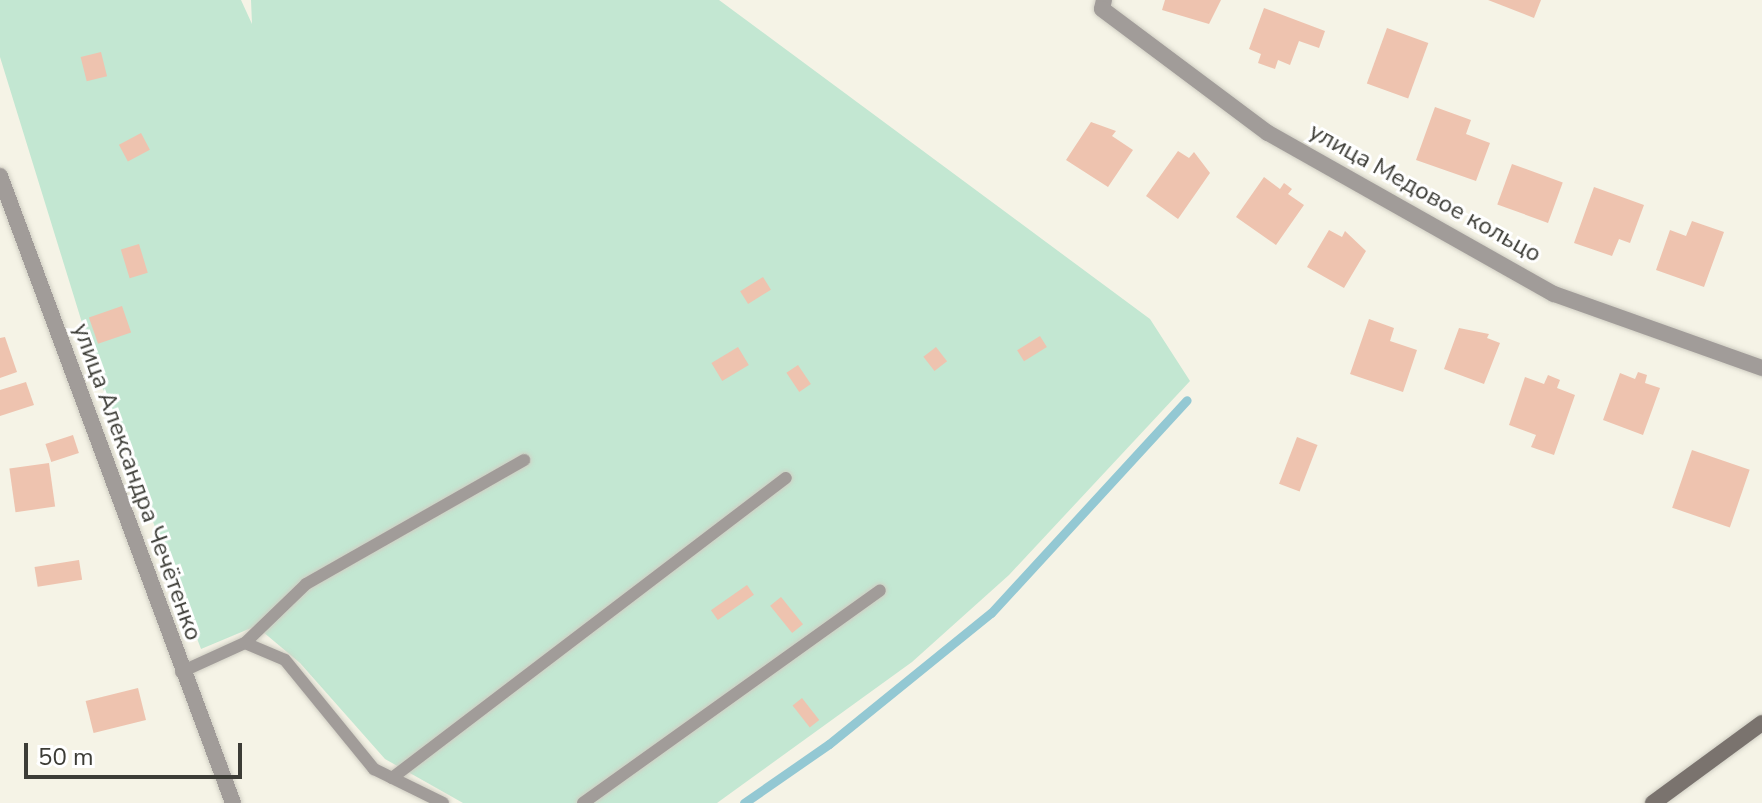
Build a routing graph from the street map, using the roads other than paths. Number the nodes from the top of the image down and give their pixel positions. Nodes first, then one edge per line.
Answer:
1 (1104, 0) edge
2 (0, 176) edge
3 (1762, 368) edge
4 (524, 460) dead end
5 (786, 478) dead end
6 (880, 590) dead end
7 (245, 643) junction
8 (181, 672) junction
9 (1762, 723) edge
10 (392, 778) junction
11 (233, 803) edge
12 (443, 803) edge
13 (583, 803) edge
14 (1653, 803) edge

1 - 3 street, улица Медовое кольцо
2 - 8 street, улица Александра Чечётенко
4 - 7 lane
5 - 10 lane
6 - 13 lane
7 - 8 lane
7 - 10 lane
8 - 11 street, улица Александра Чечётенко
9 - 14 main road
10 - 12 lane

